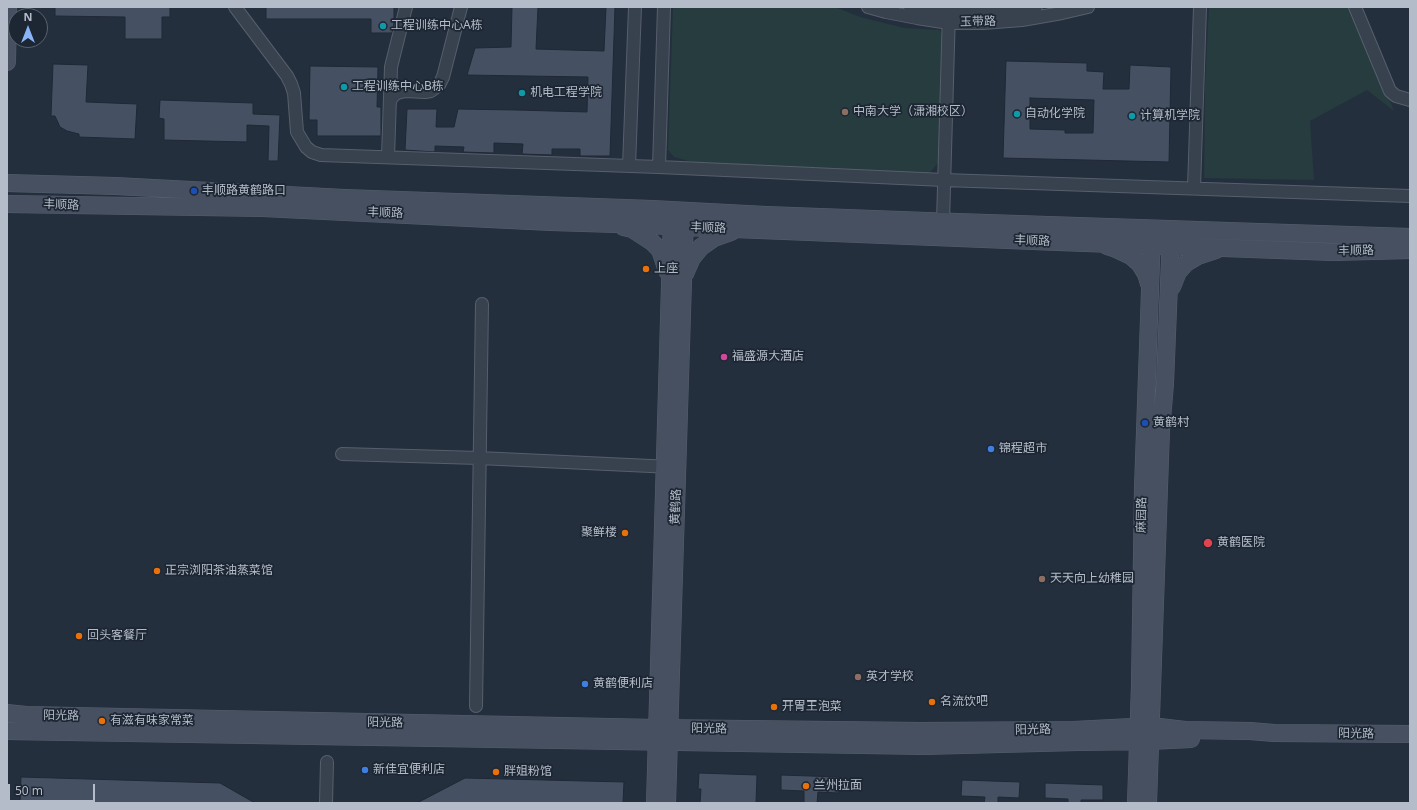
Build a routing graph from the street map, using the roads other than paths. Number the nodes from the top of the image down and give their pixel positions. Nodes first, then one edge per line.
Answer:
1 (8, 7) edge
2 (235, 7) edge
3 (406, 7) edge
4 (461, 7) edge
5 (635, 7) edge
6 (664, 7) edge
7 (868, 7) edge
8 (910, 7) edge
9 (1036, 7) edge
10 (1088, 7) edge
11 (1200, 7) edge
12 (1355, 7) edge
13 (949, 17) junction
14 (7, 62) edge
15 (391, 72) junction
16 (406, 91) junction
17 (1410, 100) edge
18 (390, 102) junction
19 (388, 158) junction
20 (629, 166) junction
21 (659, 167) junction
22 (944, 180) junction
23 (7, 183) edge
24 (1194, 188) junction
25 (1410, 196) edge
26 (7, 204) edge
27 (679, 219) junction
28 (943, 222) junction
29 (603, 223) junction
30 (749, 230) junction
31 (1151, 236) junction
32 (1171, 237) junction
33 (1410, 237) edge
34 (1083, 242) junction
35 (1230, 247) junction
36 (1410, 250) edge
37 (1150, 290) junction
38 (676, 295) junction
39 (482, 304) dead end
40 (1168, 305) junction
41 (342, 454) dead end
42 (479, 458) junction
43 (671, 467) junction
44 (476, 706) dead end
45 (7, 714) edge
46 (26, 723) junction
47 (7, 731) edge
48 (663, 734) junction
49 (1144, 734) junction
50 (1410, 734) edge
51 (7, 735) edge
52 (1410, 741) edge
53 (327, 762) dead end
54 (326, 803) edge
55 (655, 803) edge
56 (667, 803) edge
57 (1136, 803) edge
58 (1148, 803) edge

1 - 14 main road
2 - 19 street
3 - 15 street
4 - 16 street
5 - 20 street
6 - 21 street
7 - 13 street, 玉带路
8 - 13 street
9 - 13 street
10 - 13 street, 玉带路
11 - 24 street
12 - 17 street
13 - 22 street
15 - 16 street
15 - 18 street
16 - 18 street
18 - 19 street
19 - 20 street
20 - 21 street
21 - 22 street
22 - 24 street
22 - 28 street
23 - 27 main road
24 - 25 street
26 - 29 main road, 丰顺路
27 - 28 main road
27 - 29 main road, 丰顺路
27 - 30 main road, 丰顺路
27 - 38 main road, 黄鹤路
28 - 31 main road
29 - 38 main road
30 - 34 main road, 丰顺路
30 - 38 main road
31 - 32 main road, 丰顺路
31 - 34 main road, 丰顺路
31 - 37 main road, 麻园路
32 - 33 main road
32 - 35 main road, 丰顺路
32 - 40 main road
34 - 37 main road
35 - 36 main road, 丰顺路
35 - 40 main road
37 - 49 main road, 麻园路
38 - 43 main road, 黄鹤路
39 - 42 street
40 - 49 main road
41 - 42 street
42 - 43 street
42 - 44 street
43 - 48 main road, 黄鹤路
45 - 46 main road, 阳光路
46 - 47 main road, 阳光路
46 - 48 main road, 阳光路
46 - 51 main road
48 - 49 main road, 阳光路
48 - 55 main road
48 - 56 main road, 黄鹤路
49 - 50 main road, 阳光路
49 - 52 main road, 阳光路
49 - 57 main road, 麻园路
49 - 58 main road
53 - 54 street

